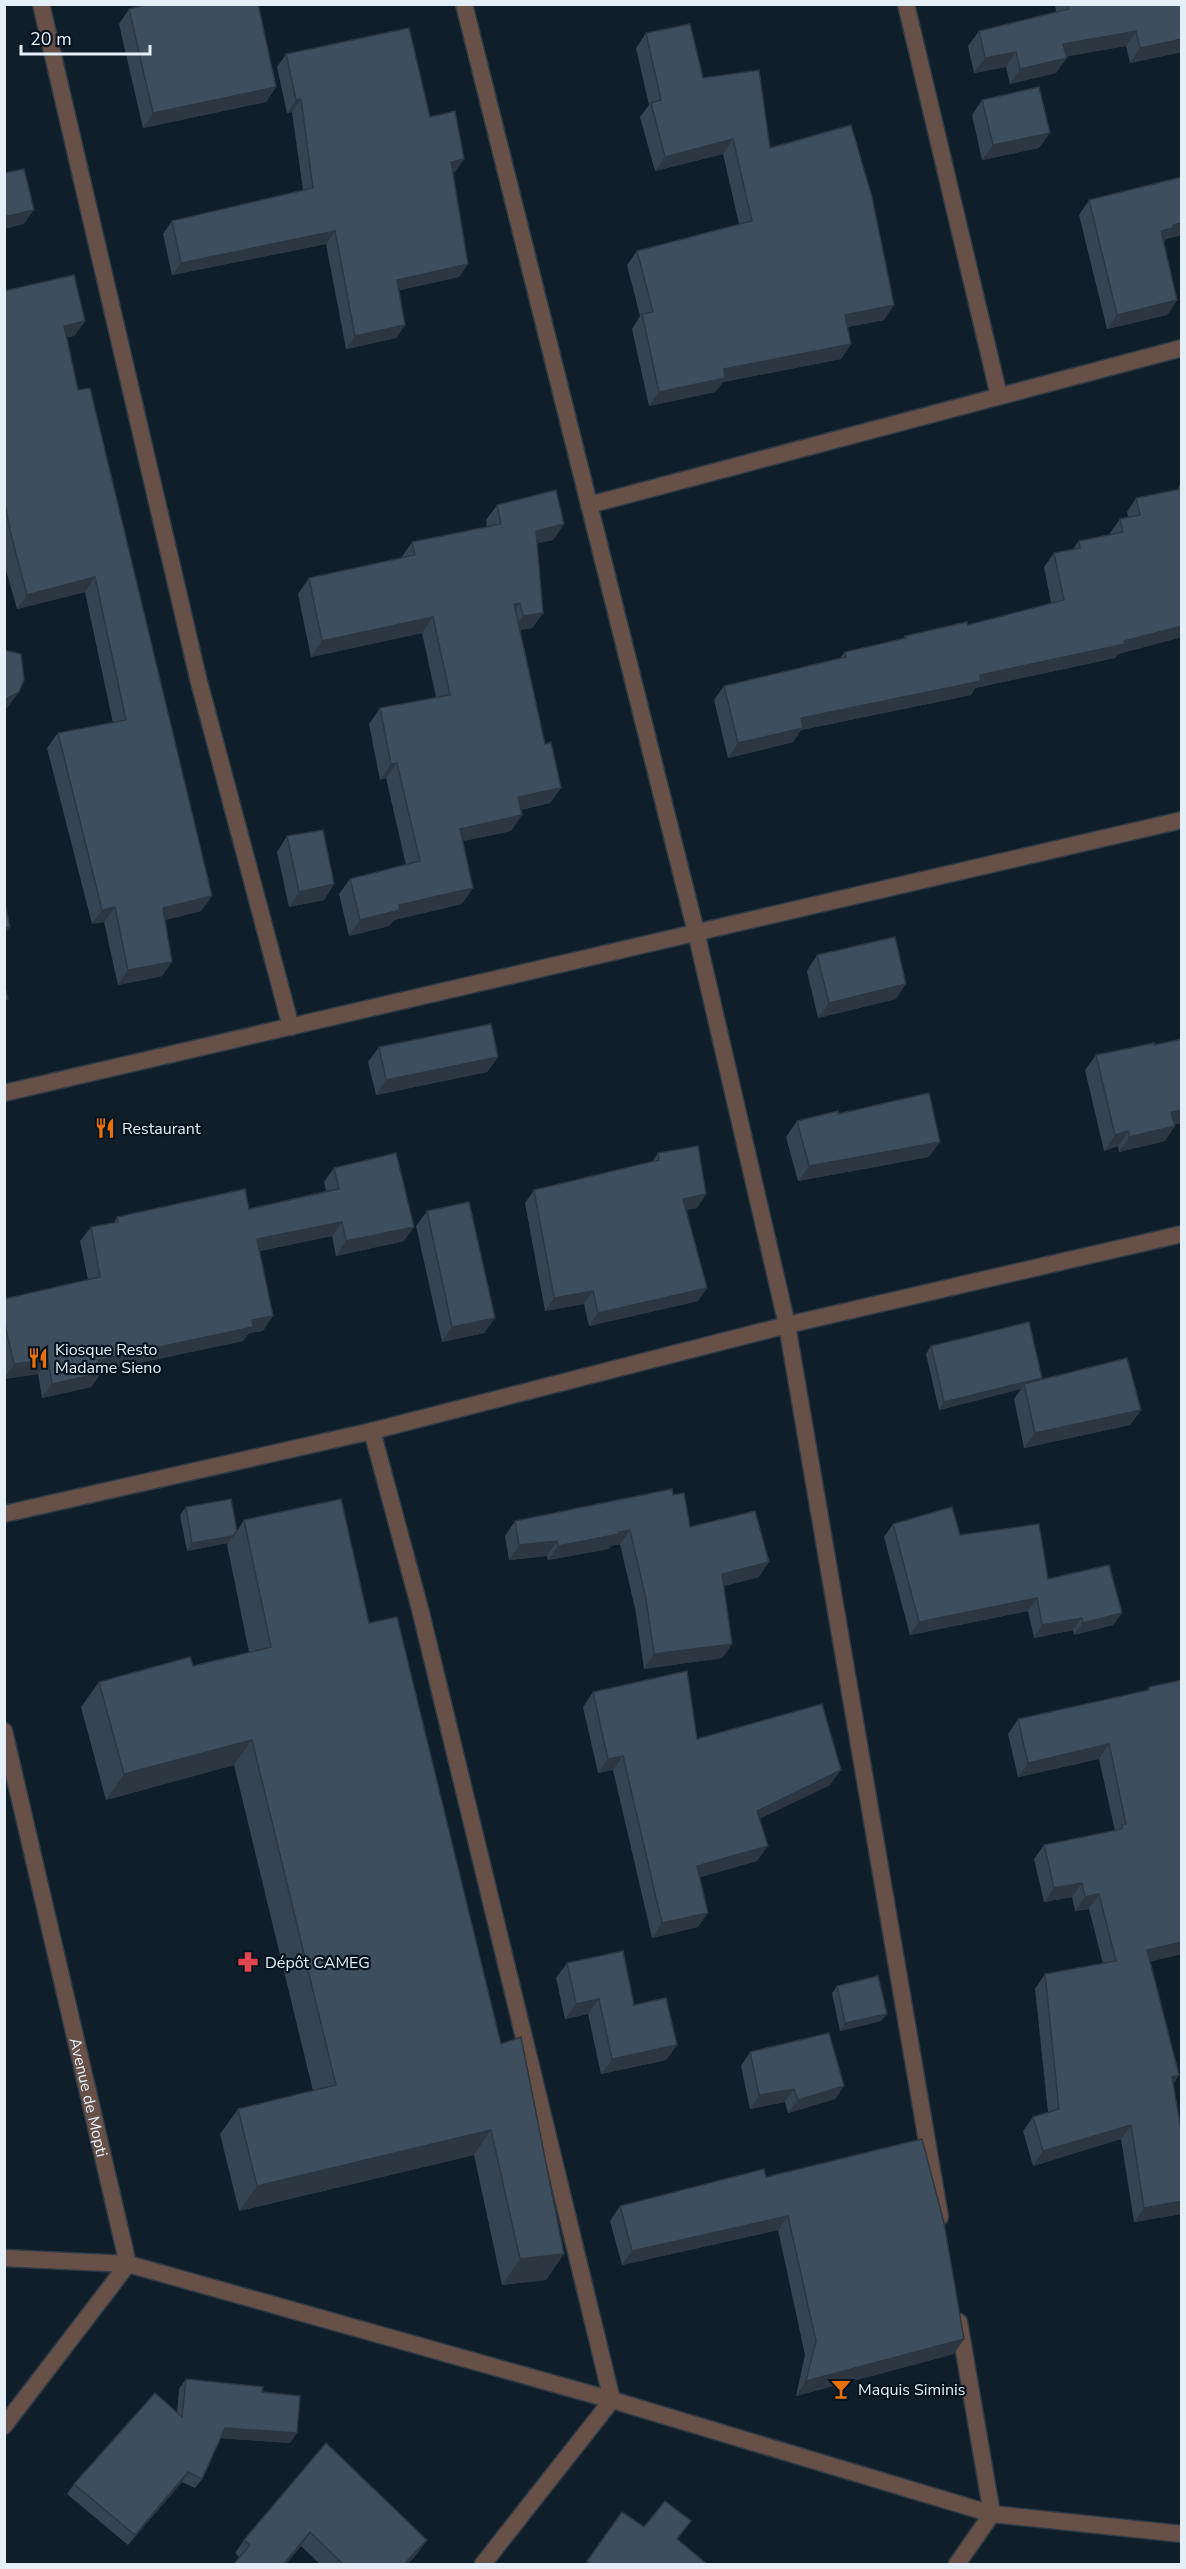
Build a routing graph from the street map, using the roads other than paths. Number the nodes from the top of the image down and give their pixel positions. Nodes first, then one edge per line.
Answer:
1 (41, 4) edge
2 (464, 4) edge
3 (906, 4) edge
4 (1182, 348) edge
5 (999, 396) junction
6 (589, 506) junction
7 (1182, 820) edge
8 (696, 932) junction
9 (291, 1027) junction
10 (4, 1093) edge
11 (1182, 1234) edge
12 (786, 1325) junction
13 (372, 1431) junction
14 (4, 1514) edge
15 (4, 1731) edge
16 (943, 2232) edge
17 (4, 2258) edge
18 (128, 2264) junction
19 (955, 2302) edge
20 (612, 2400) junction
21 (4, 2426) edge
22 (992, 2514) junction
23 (1182, 2534) edge
24 (483, 2565) edge
25 (957, 2565) edge

1 - 9 street
2 - 6 street
3 - 5 street
4 - 5 street
5 - 6 street
6 - 8 street
7 - 8 street
8 - 9 street
8 - 12 street
9 - 10 street
11 - 12 street
12 - 13 street
12 - 16 street
13 - 14 street
13 - 20 street
15 - 18 street, Avenue de Mopti
17 - 18 street
18 - 20 street
18 - 21 street
19 - 22 street
20 - 22 street
20 - 24 street
22 - 23 street
22 - 25 street

